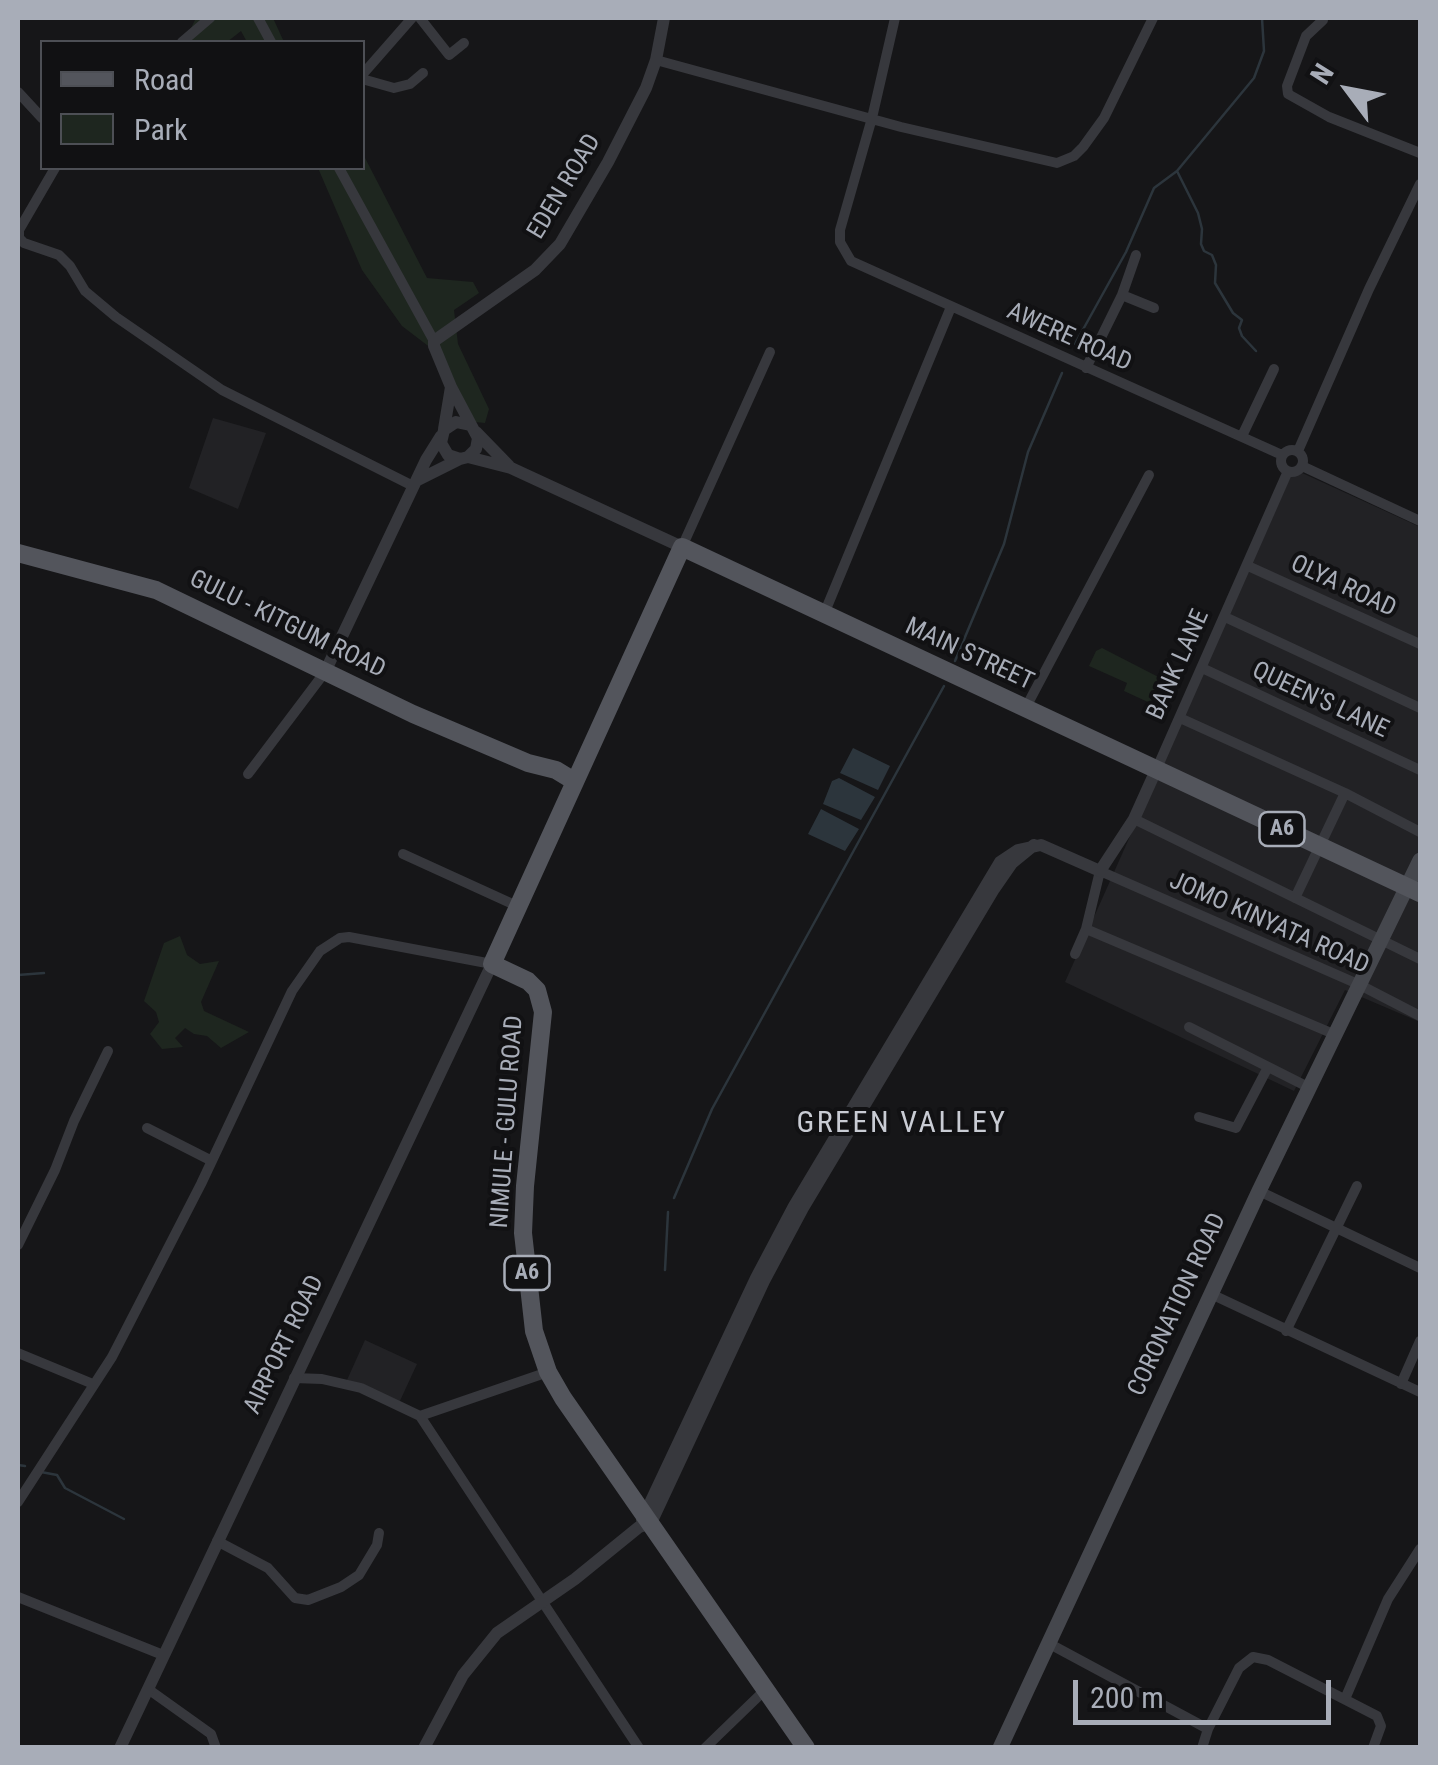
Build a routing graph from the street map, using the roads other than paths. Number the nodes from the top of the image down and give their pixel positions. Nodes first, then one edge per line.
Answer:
1 (210, 18) edge
2 (258, 18) edge
3 (416, 18) edge
4 (664, 18) edge
5 (895, 18) edge
6 (1153, 18) edge
7 (1323, 20) dead end
8 (184, 40) edge
9 (271, 40) edge
10 (464, 43) dead end
11 (656, 60) junction
12 (422, 72) dead end
13 (365, 74) edge
14 (365, 78) edge
15 (18, 92) edge
16 (40, 116) edge
17 (872, 118) junction
18 (1420, 153) edge
19 (54, 170) edge
20 (340, 170) edge
21 (1420, 184) edge
22 (1136, 255) dead end
23 (1122, 294) junction
24 (951, 307) junction
25 (1154, 308) dead end
26 (434, 340) junction
27 (770, 352) dead end
28 (1086, 368) junction
29 (1274, 370) dead end
30 (451, 387) junction
31 (473, 429) junction
32 (443, 433) junction
33 (1242, 436) junction
34 (1298, 451) junction
35 (1282, 456) junction
36 (464, 458) junction
37 (1302, 466) junction
38 (510, 468) junction
39 (1288, 471) junction
40 (1149, 476) dead end
41 (416, 483) junction
42 (1420, 521) edge
43 (682, 546) junction
44 (18, 553) edge
45 (1248, 566) junction
46 (824, 614) junction
47 (1225, 617) junction
48 (1420, 644) edge
49 (1202, 668) junction
50 (325, 672) junction
51 (1025, 708) junction
52 (1420, 708) edge
53 (1180, 718) junction
54 (1157, 768) junction
55 (1420, 770) edge
56 (551, 773) junction
57 (248, 774) dead end
58 (575, 777) junction
59 (1345, 793) junction
60 (562, 805) junction
61 (1134, 820) junction
62 (1420, 832) edge
63 (1320, 845) junction
64 (403, 854) dead end
65 (1420, 860) edge
66 (1100, 870) junction
67 (1414, 890) edge
68 (1295, 898) junction
69 (516, 906) junction
70 (1086, 929) junction
71 (1382, 941) junction
72 (1075, 954) dead end
73 (1420, 959) edge
74 (492, 964) junction
75 (1360, 985) junction
76 (1420, 1016) edge
77 (1189, 1027) dead end
78 (1336, 1035) junction
79 (108, 1051) dead end
80 (1268, 1067) junction
81 (1310, 1088) junction
82 (1199, 1117) dead end
83 (147, 1128) dead end
84 (212, 1161) junction
85 (1357, 1186) dead end
86 (1259, 1191) junction
87 (1336, 1229) junction
88 (18, 1245) edge
89 (1420, 1268) edge
90 (1211, 1294) junction
91 (1286, 1331) junction
92 (1420, 1341) edge
93 (18, 1353) edge
94 (548, 1372) junction
95 (294, 1378) junction
96 (93, 1384) junction
97 (1401, 1384) junction
98 (1420, 1392) edge
99 (420, 1416) junction
100 (18, 1502) edge
101 (645, 1522) junction
102 (379, 1533) dead end
103 (217, 1541) junction
104 (1420, 1549) edge
105 (18, 1597) edge
106 (544, 1601) junction
107 (1048, 1642) junction
108 (164, 1655) junction
109 (148, 1689) junction
110 (766, 1689) junction
111 (1345, 1699) junction
112 (1208, 1729) junction
113 (120, 1748) edge
114 (216, 1748) edge
115 (424, 1748) edge
116 (639, 1748) edge
117 (705, 1748) edge
118 (806, 1748) edge
119 (1000, 1748) edge
120 (1202, 1748) edge
121 (1373, 1748) edge

1 - 8 street
2 - 9 street
3 - 10 street
3 - 13 street
4 - 11 street, EDEN ROAD
5 - 17 street
6 - 17 street
7 - 18 street
11 - 17 street
11 - 26 street, EDEN ROAD
12 - 14 street
15 - 16 street
17 - 24 street, AWERE ROAD
19 - 41 street
20 - 26 street
21 - 34 street
22 - 23 street
23 - 25 street
23 - 28 street
24 - 28 street, AWERE ROAD
24 - 46 street
26 - 30 street
27 - 43 street
28 - 33 street, AWERE ROAD
29 - 33 street
30 - 31 street
30 - 32 street
31 - 32 street
31 - 36 street
31 - 38 street
32 - 36 street
32 - 41 street
33 - 35 street, AWERE ROAD
34 - 35 street
34 - 37 street
35 - 39 street
36 - 38 street
36 - 41 street
37 - 39 street
37 - 42 street
38 - 43 street, MAIN STREET
39 - 45 street, BANK LANE
40 - 51 street
41 - 50 street
43 - 46 main road, MAIN STREET / A6
43 - 58 main road
44 - 50 main road, GULU - KITGUM ROAD
45 - 47 street, BANK LANE
45 - 48 street, OLYA ROAD
46 - 51 main road, MAIN STREET / A6
47 - 49 street, BANK LANE
47 - 52 street
49 - 53 street, BANK LANE
49 - 55 street, QUEEN'S LANE
50 - 56 main road, GULU - KITGUM ROAD
50 - 57 street
51 - 54 main road, MAIN STREET / A6
53 - 54 street, BANK LANE
53 - 59 street
54 - 61 street, BANK LANE
54 - 63 main road, MAIN STREET / A6
56 - 58 main road, GULU - KITGUM ROAD
56 - 60 main road
58 - 60 main road
59 - 62 street
59 - 63 street
60 - 69 main road
61 - 66 street, BANK LANE
61 - 68 street
63 - 67 main road, MAIN STREET / A6
63 - 68 street
64 - 69 street
65 - 67 main road, CORONATION ROAD
66 - 70 street
66 - 75 street, JOMO KINYATA ROAD
66 - 101 street
67 - 71 main road, CORONATION ROAD
68 - 71 street
69 - 74 main road
70 - 72 street
70 - 78 street
71 - 73 street
71 - 75 main road, CORONATION ROAD
74 - 84 street
74 - 94 main road, NIMULE - GULU ROAD / A6
74 - 95 street, AIRPORT ROAD
75 - 76 street, JOMO KINYATA ROAD
75 - 78 main road, CORONATION ROAD
77 - 80 street
78 - 81 main road, CORONATION ROAD
79 - 88 street
80 - 81 street
80 - 82 street
81 - 86 main road, CORONATION ROAD
83 - 84 street
84 - 96 street
85 - 87 street
86 - 87 street
86 - 90 main road, CORONATION ROAD
87 - 89 street
87 - 91 street
90 - 91 street
90 - 107 main road, CORONATION ROAD
91 - 97 street
92 - 97 street
93 - 96 street
94 - 99 street
94 - 101 main road, NIMULE - GULU ROAD / A6
95 - 99 street
95 - 103 street, AIRPORT ROAD
96 - 100 street
97 - 98 street
99 - 106 street
101 - 106 street
101 - 110 main road, NIMULE - GULU ROAD / A6
102 - 103 street
103 - 108 street, AIRPORT ROAD
104 - 111 street
105 - 108 street
106 - 115 street
106 - 116 street
107 - 112 street
107 - 119 main road, CORONATION ROAD
108 - 109 street, AIRPORT ROAD
109 - 113 street, AIRPORT ROAD
109 - 114 street
110 - 117 street
110 - 118 main road, NIMULE - GULU ROAD / A6
111 - 112 street
111 - 121 street
112 - 120 street

